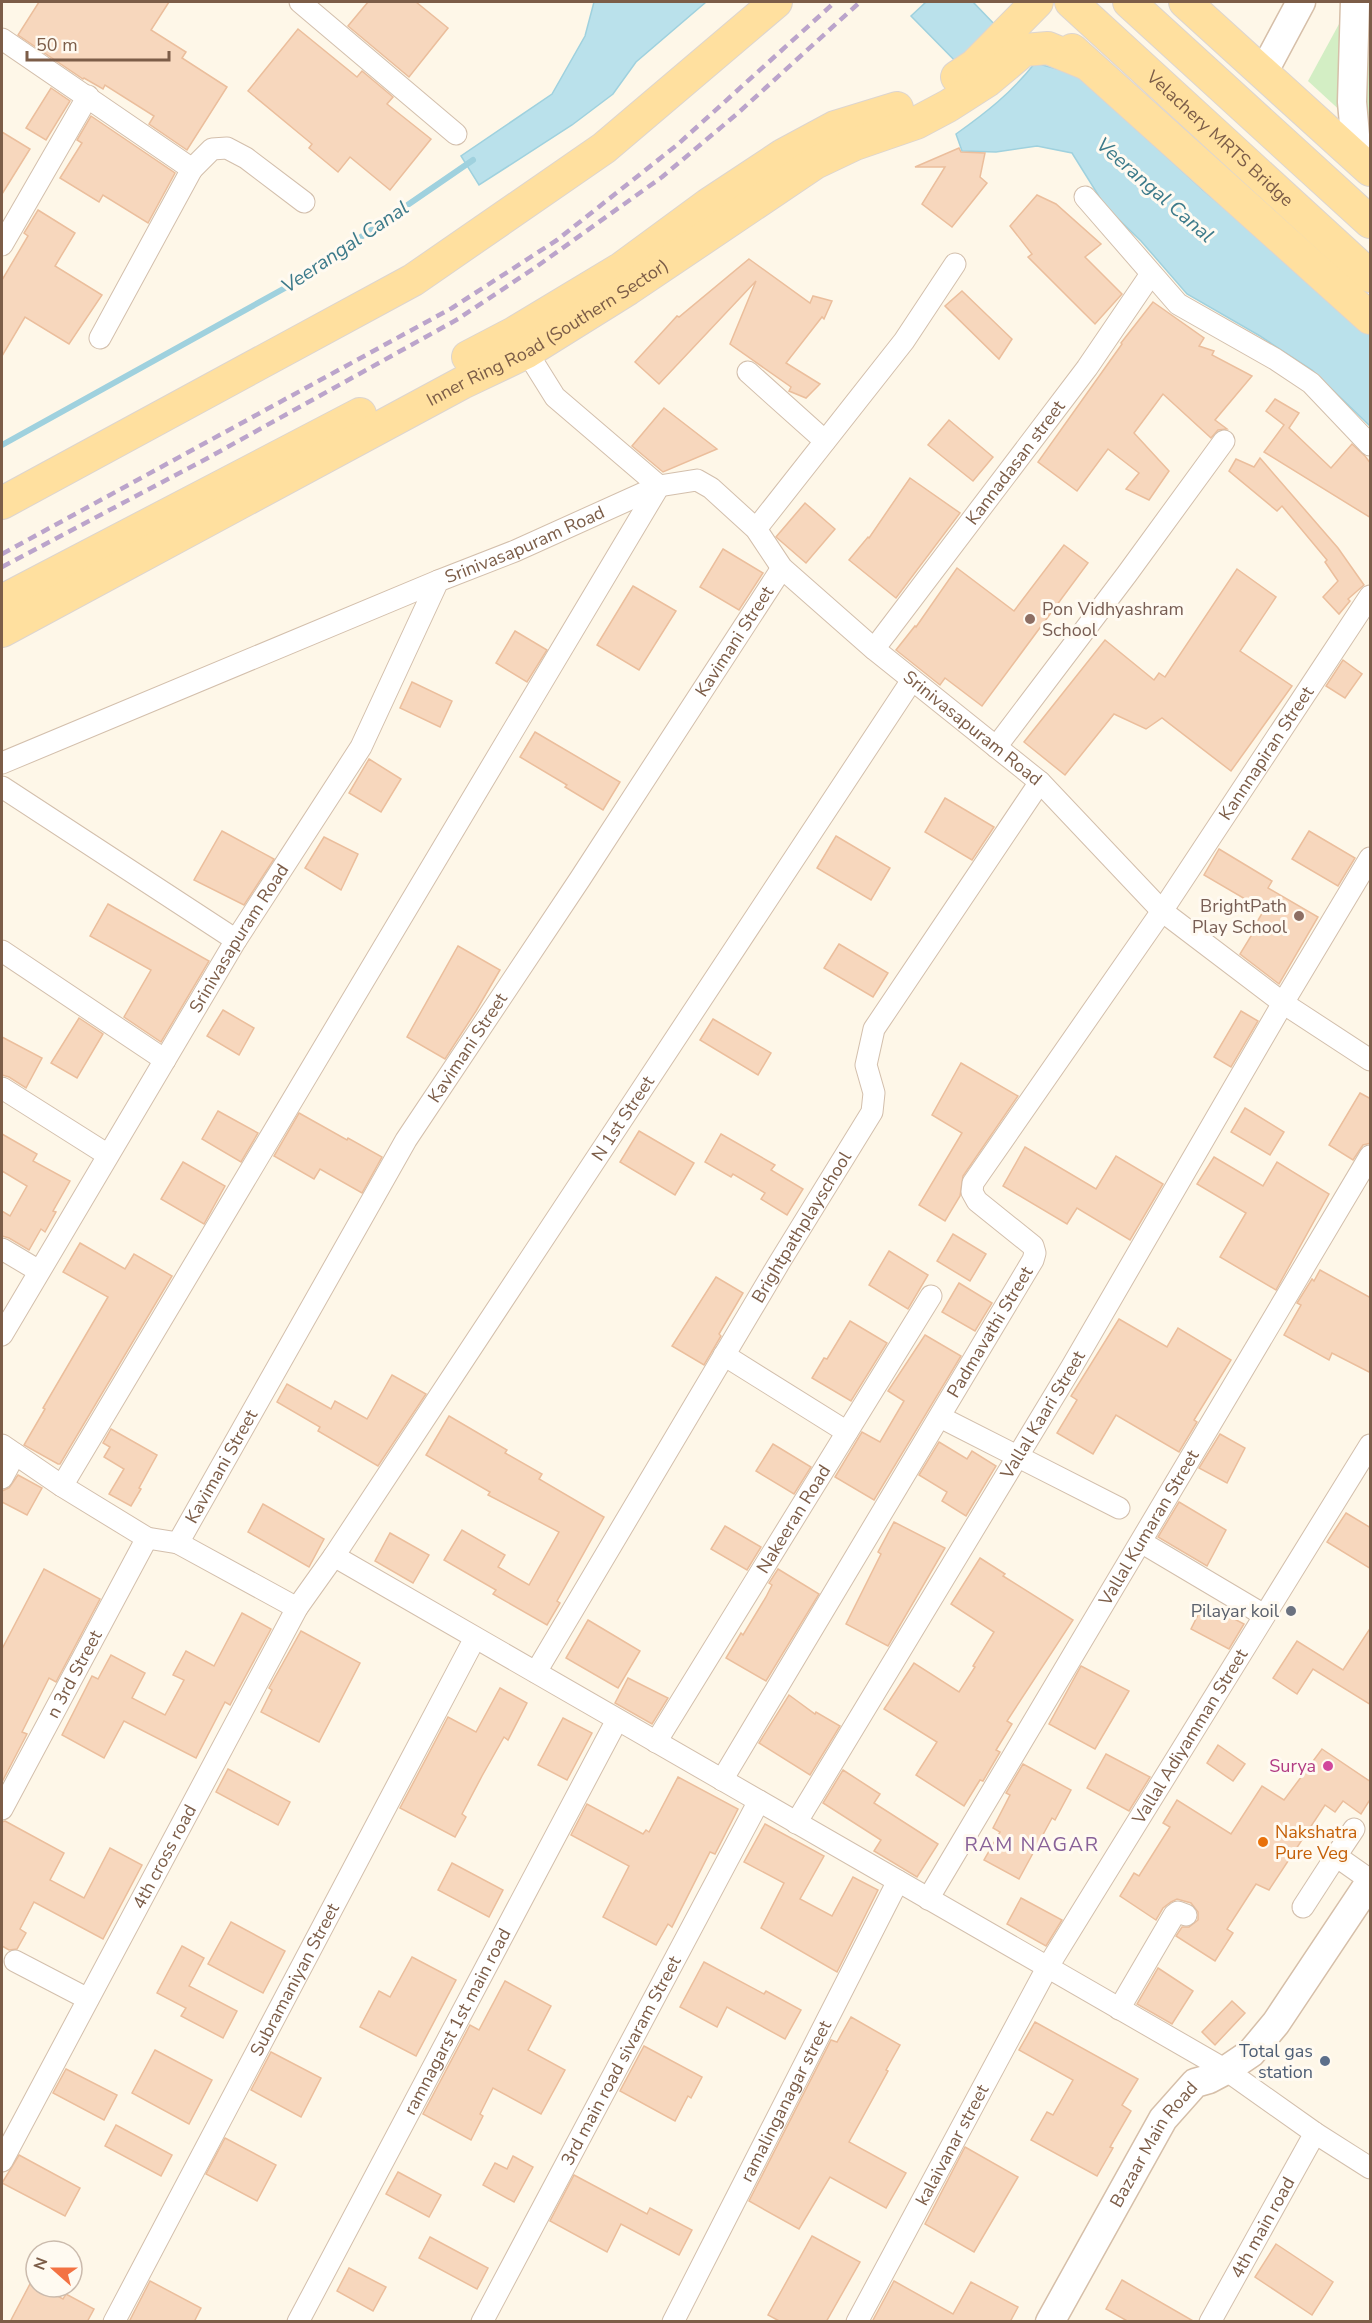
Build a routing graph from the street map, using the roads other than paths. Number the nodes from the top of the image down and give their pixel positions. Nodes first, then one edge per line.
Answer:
1 (300, 2) edge
2 (744, 2) edge
3 (776, 2) edge
4 (1039, 2) edge
5 (1071, 2) edge
6 (1129, 2) edge
7 (1185, 2) edge
8 (1301, 2) edge
9 (1355, 2) edge
10 (2, 39) edge
11 (1018, 39) junction
12 (1087, 64) junction
13 (1263, 74) junction
14 (88, 96) junction
15 (614, 125) junction
16 (456, 134) dead end
17 (1364, 164) edge
18 (192, 169) junction
19 (1085, 197) dead end
20 (304, 202) dead end
21 (1371, 222) edge
22 (2, 245) edge
23 (955, 264) dead end
24 (1151, 274) junction
25 (1371, 276) edge
26 (1371, 318) edge
27 (100, 338) dead end
28 (526, 352) junction
29 (748, 372) dead end
30 (825, 441) junction
31 (1224, 441) dead end
32 (1371, 446) edge
33 (2, 480) edge
34 (659, 486) junction
35 (2, 504) edge
36 (756, 529) junction
37 (782, 568) junction
38 (438, 581) junction
39 (1371, 596) edge
40 (2, 601) edge
41 (2, 631) edge
42 (874, 649) junction
43 (912, 680) junction
44 (996, 747) junction
45 (2, 763) edge
46 (1040, 782) junction
47 (2, 787) edge
48 (1371, 858) edge
49 (1162, 911) junction
50 (236, 940) junction
51 (2, 951) edge
52 (1282, 1003) junction
53 (165, 1060) junction
54 (1371, 1060) edge
55 (2, 1088) edge
56 (108, 1155) junction
57 (1371, 1156) edge
58 (2, 1249) edge
59 (39, 1271) junction
60 (931, 1296) dead end
61 (2, 1335) edge
62 (724, 1355) junction
63 (940, 1417) junction
64 (847, 1432) junction
65 (1371, 1445) edge
66 (8, 1450) edge
67 (1018, 1456) junction
68 (2, 1478) edge
69 (62, 1486) junction
70 (1119, 1508) dead end
71 (147, 1538) junction
72 (1141, 1542) junction
73 (178, 1543) junction
74 (334, 1556) junction
75 (297, 1608) junction
76 (1264, 1615) junction
77 (475, 1638) junction
78 (536, 1672) junction
79 (617, 1720) junction
80 (656, 1742) junction
81 (722, 1780) junction
82 (759, 1801) junction
83 (2, 1809) edge
84 (796, 1823) junction
85 (1354, 1829) dead end
86 (1336, 1856) junction
87 (898, 1881) junction
88 (1371, 1881) edge
89 (928, 1899) junction
90 (1303, 1907) dead end
91 (1186, 1915) dead end
92 (15, 1961) dead end
93 (1047, 1968) junction
94 (88, 2000) junction
95 (1119, 2008) junction
96 (1218, 2075) junction
97 (1315, 2133) junction
98 (2, 2162) edge
99 (1371, 2168) edge
100 (114, 2322) edge
101 (298, 2322) edge
102 (482, 2322) edge
103 (673, 2322) edge
104 (857, 2322) edge
105 (1050, 2322) edge
106 (1071, 2322) edge
107 (1210, 2322) edge

1 - 16 street
2 - 15 main road
3 - 15 main road
4 - 11 main road, Inner Ring Road (Southern Sector)
4 - 12 main road
5 - 25 main road, Velachery MRTS Bridge
6 - 21 main road
7 - 13 main road
8 - 13 main road
9 - 17 main road
10 - 14 street
11 - 12 main road
11 - 28 main road, Inner Ring Road (Southern Sector)
12 - 26 main road
13 - 17 main road
14 - 18 street
14 - 22 street
15 - 33 main road
15 - 35 main road
18 - 20 street
18 - 27 street
19 - 24 street
23 - 30 street
24 - 32 street
24 - 42 street, Kannadasan street
28 - 34 street
28 - 40 main road, Inner Ring Road (Southern Sector)
28 - 41 main road, Inner Ring Road (Southern Sector)
29 - 30 street
30 - 36 street
31 - 44 street
34 - 36 street, Srinivasapuram Road
34 - 38 street, Srinivasapuram Road
34 - 69 street
36 - 37 street, Srinivasapuram Road
37 - 42 street, Srinivasapuram Road
37 - 73 street, Kavimani Street
38 - 45 street
38 - 50 street, Srinivasapuram Road
39 - 49 street, Kannnapiran Street
42 - 43 street, Srinivasapuram Road
43 - 44 street, Srinivasapuram Road
43 - 74 street, N 1st Street
44 - 46 street, Srinivasapuram Road
46 - 49 street, Srinivasapuram Road
46 - 62 street, Brightpathplayschool
47 - 50 street
48 - 52 street, Vallal Kaari Street
49 - 52 street, Srinivasapuram Road
49 - 63 street, Padmavathi Street
50 - 53 street, Srinivasapuram Road
51 - 53 street
52 - 54 street, Srinivasapuram Road
52 - 67 street, Vallal Kaari Street
53 - 56 street, Srinivasapuram Road
55 - 56 street
56 - 59 street, Srinivasapuram Road
57 - 72 street, Vallal Kumaran Street
58 - 59 street
59 - 61 street, Srinivasapuram Road
60 - 64 street, Nakeeran Road
62 - 64 street
62 - 78 street, Brightpathplayschool
63 - 67 street
63 - 81 street, Padmavathi Street
64 - 80 street, Nakeeran Road
65 - 76 street, Vallal Adiyamman Street
66 - 68 street
66 - 69 street
67 - 70 street
67 - 84 street, Vallal Kaari Street
69 - 71 street
71 - 73 street
71 - 83 street, n 3rd Street
72 - 76 street
72 - 89 street, Vallal Kumaran Street
73 - 75 street
74 - 75 street, 4th cross road
74 - 77 street
75 - 94 street, 4th cross road
76 - 93 street, Vallal Adiyamman Street
77 - 78 street
77 - 100 street, Subramaniyan Street
78 - 79 street
79 - 80 street
79 - 101 street, ramnagarst 1st main road
80 - 81 street
81 - 82 street
82 - 84 street
82 - 102 street, 3rd main road sivaram Street
84 - 87 street
85 - 86 street
86 - 88 street
86 - 90 street
87 - 89 street
87 - 103 street, ramalinganagar street
88 - 96 main road, Bazaar Main Road
89 - 93 street
91 - 95 street
92 - 94 street
93 - 95 street
93 - 104 street, kalaivanar street
94 - 98 street, 4th cross road
95 - 96 street
96 - 97 street
96 - 105 main road, Bazaar Main Road
96 - 106 main road
97 - 99 street
97 - 107 street, 4th main road

